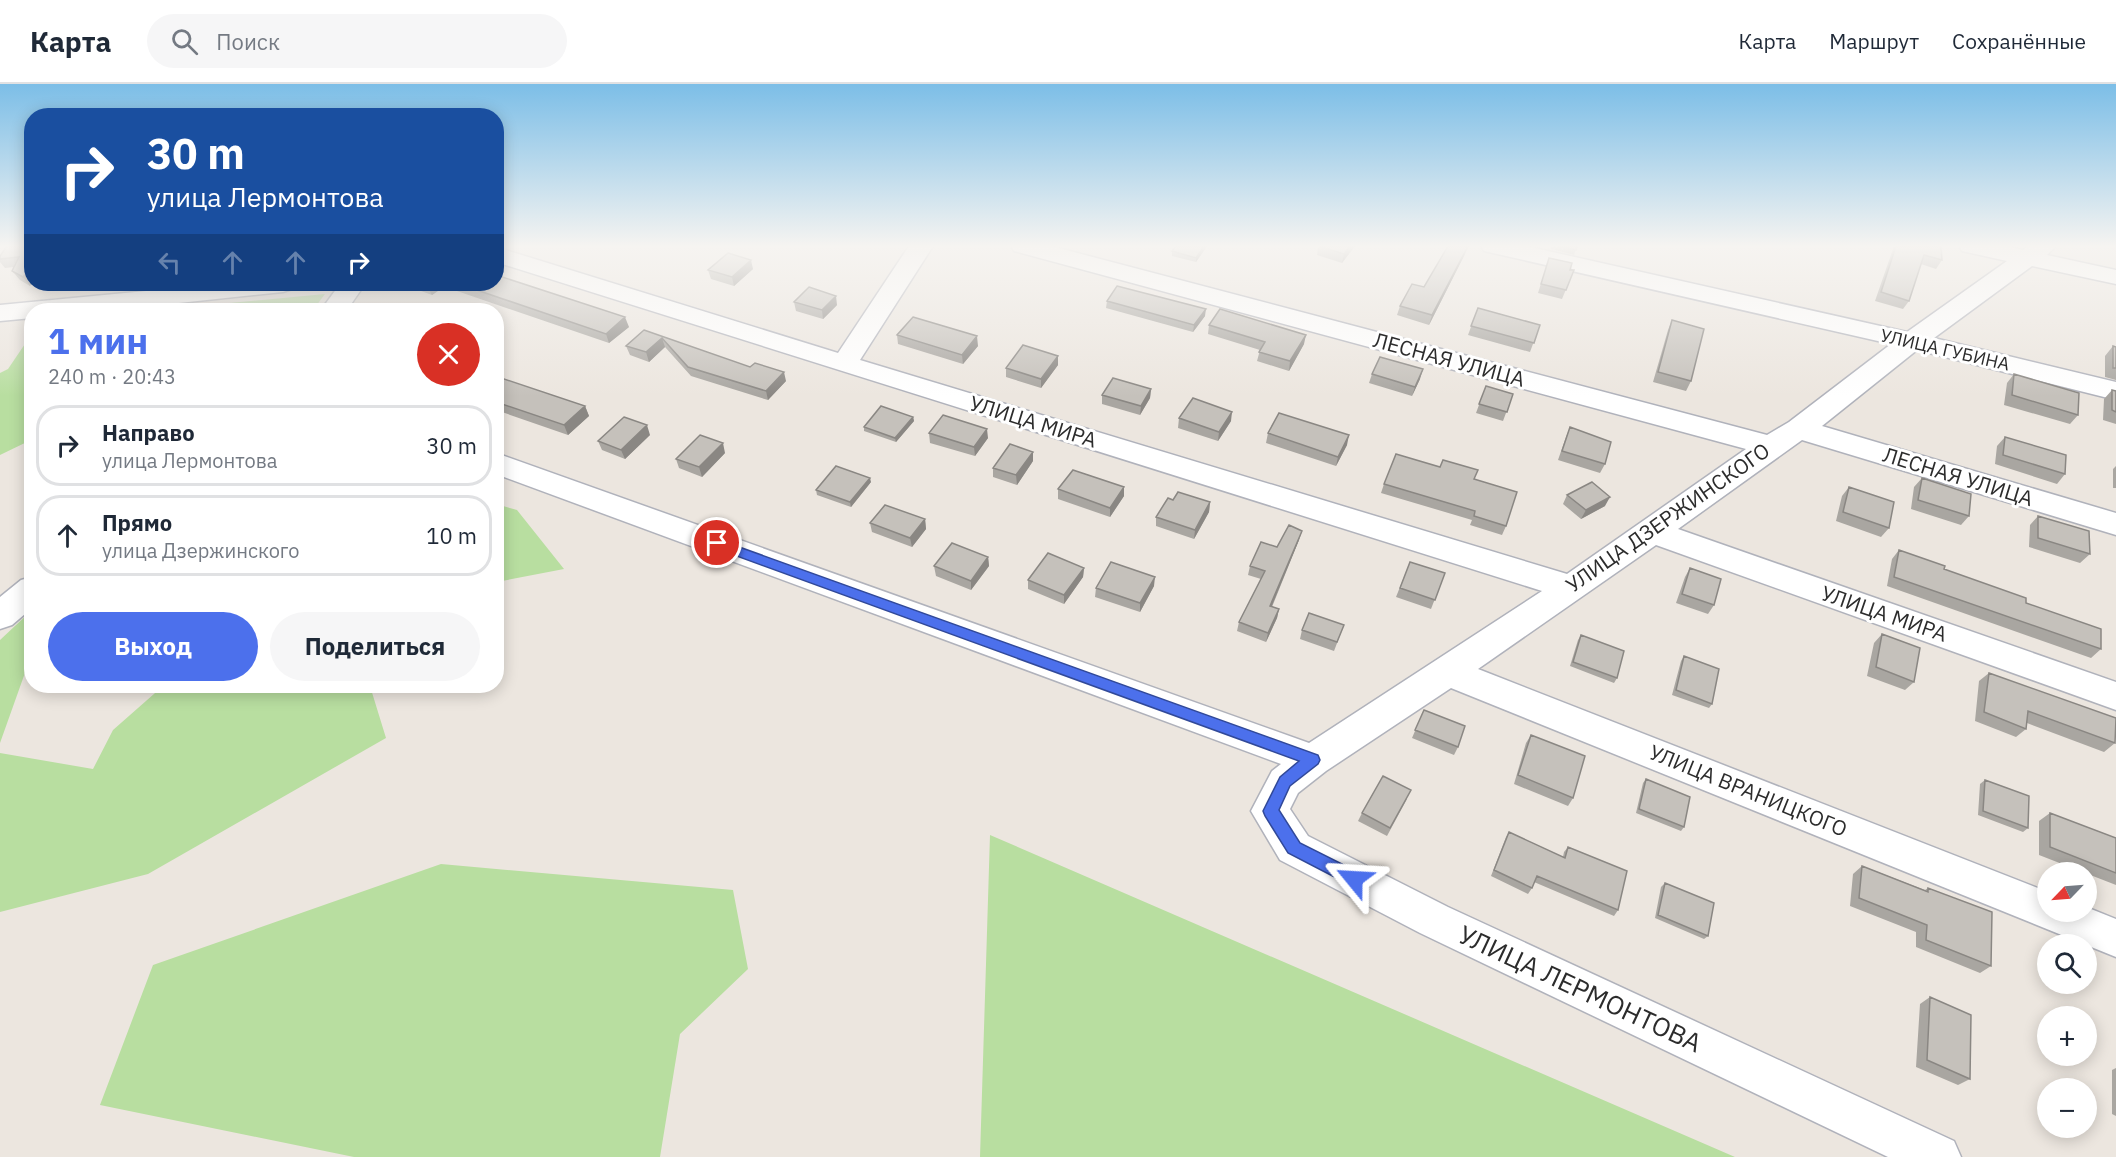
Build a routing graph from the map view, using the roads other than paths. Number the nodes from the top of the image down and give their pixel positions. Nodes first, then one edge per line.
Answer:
1 (174, 296) edge
2 (629, 296) edge
3 (888, 296) edge
4 (1210, 296) edge
5 (1714, 296) edge
6 (1974, 296) edge
7 (111, 303) edge
8 (24, 311) edge
9 (0, 313) edge
10 (1912, 341) junction
11 (844, 364) junction
12 (2116, 391) edge
13 (1799, 429) junction
14 (1771, 446) junction
15 (504, 466) edge
16 (2116, 524) edge
17 (1652, 532) junction
18 (1569, 587) junction
19 (24, 595) edge
20 (0, 616) edge
21 (1448, 672) junction
22 (2116, 696) edge
23 (1299, 771) junction
24 (2037, 906) edge
25 (2076, 922) edge
26 (2116, 938) edge
27 (1938, 1157) edge

1 - 7 street
2 - 11 street, УЛИЦА МИРА
3 - 11 street
4 - 14 street, ЛЕСНАЯ УЛИЦА
5 - 10 street, УЛИЦА ГУБИНА
6 - 10 street, УЛИЦА ДЗЕРЖИНСКОГО
8 - 9 street
10 - 12 street, УЛИЦА ГУБИНА
10 - 13 street, УЛИЦА ДЗЕРЖИНСКОГО
11 - 18 street, УЛИЦА МИРА
13 - 14 street, УЛИЦА ДЗЕРЖИНСКОГО
13 - 16 street, ЛЕСНАЯ УЛИЦА
14 - 17 street, УЛИЦА ДЗЕРЖИНСКОГО
15 - 23 street
17 - 18 street, УЛИЦА ДЗЕРЖИНСКОГО
17 - 22 street, УЛИЦА МИРА
18 - 21 street, УЛИЦА ДЗЕРЖИНСКОГО
19 - 20 street
21 - 23 street, УЛИЦА ДЗЕРЖИНСКОГО
21 - 24 street, УЛИЦА ВРАНИЦКОГО
23 - 27 street, УЛИЦА ЛЕРМОНТОВА
25 - 26 street, УЛИЦА ВРАНИЦКОГО

